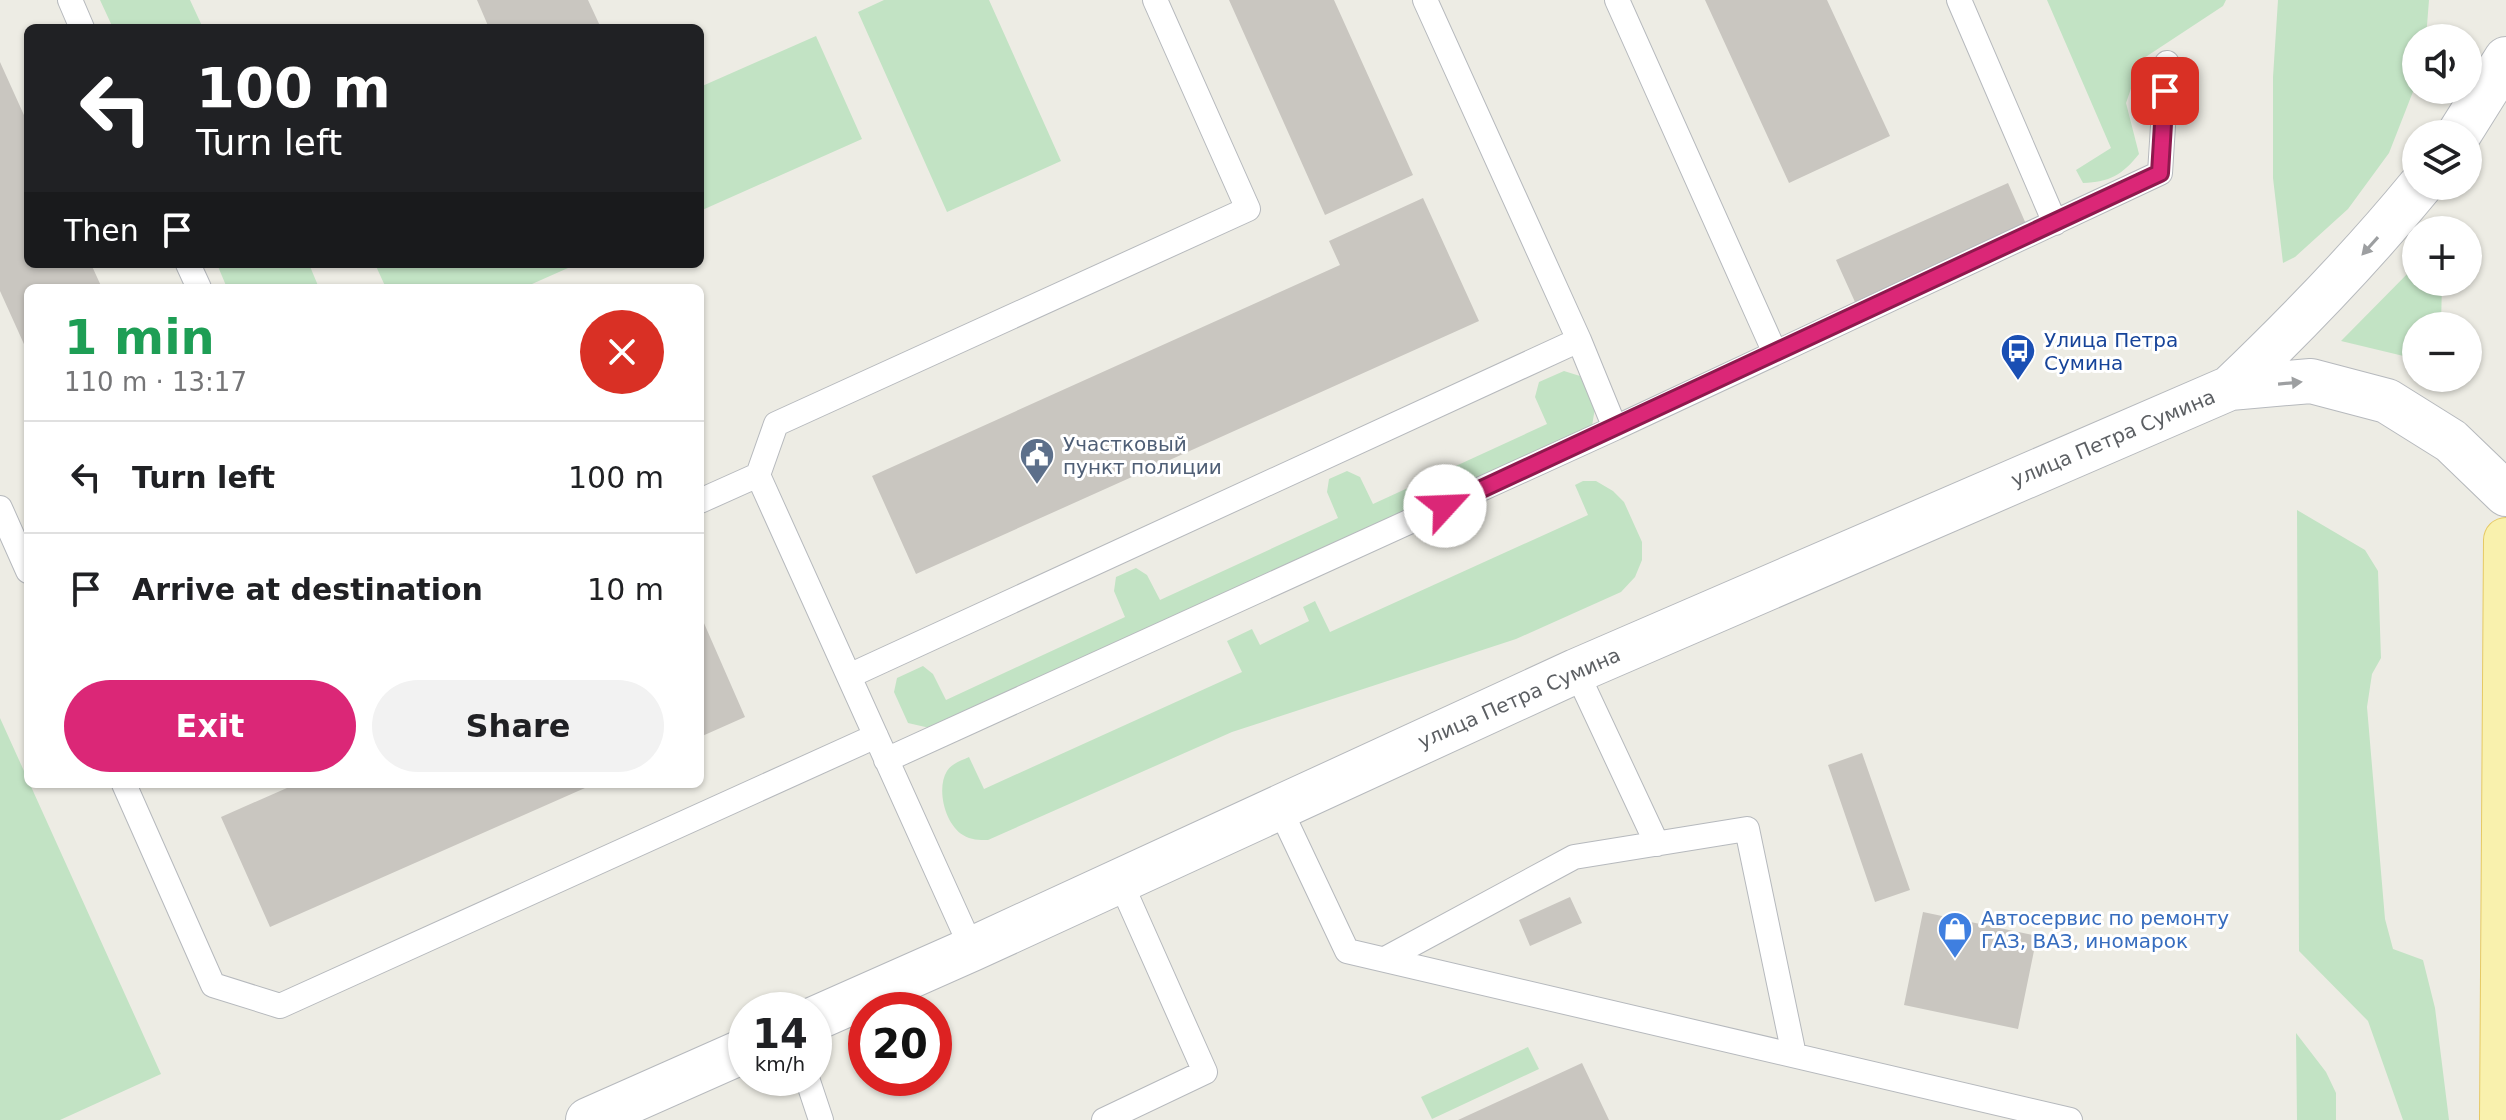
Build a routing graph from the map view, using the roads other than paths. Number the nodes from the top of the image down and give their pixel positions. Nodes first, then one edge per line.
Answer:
1 (70, 0) edge
2 (1155, 0) edge
3 (1425, 0) edge
4 (1617, 0) edge
5 (1959, 0) edge
6 (80, 24) edge
7 (2506, 59) edge
8 (2167, 63) dead end
9 (2468, 120) edge
10 (2408, 200) edge
11 (2055, 223) junction
12 (1579, 340) junction
13 (1775, 353) junction
14 (2230, 388) junction
15 (1615, 428) junction
16 (758, 475) junction
17 (2506, 494) edge
18 (704, 499) edge
19 (0, 508) edge
20 (2506, 540) edge
21 (24, 562) edge
22 (1576, 671) junction
23 (849, 676) junction
24 (876, 736) junction
25 (886, 760) junction
26 (126, 788) edge
27 (1279, 807) junction
28 (1657, 844) junction
29 (1120, 881) junction
30 (972, 949) junction
31 (1385, 959) junction
32 (832, 1011) edge
33 (1794, 1055) junction
34 (728, 1058) edge
35 (813, 1096) edge
36 (588, 1120) edge
37 (821, 1120) edge
38 (1104, 1120) edge
39 (2070, 1120) edge
40 (2502, 1120) edge

1 - 6 lane
2 - 16 lane
3 - 12 lane
4 - 13 lane
5 - 11 lane
7 - 9 street
8 - 11 lane
10 -> 14 street
11 - 13 lane
12 - 15 lane
12 - 23 lane
13 - 15 lane
14 -> 17 street
14 - 22 street, улица Петра Сумина
15 - 25 lane
16 - 18 lane
16 - 23 lane
19 - 21 lane
20 - 40 main road
22 - 27 street, улица Петра Сумина
22 - 28 lane
23 - 24 lane
24 - 25 lane
24 - 26 lane
25 - 30 lane
27 - 29 street, улица Петра Сумина
27 - 31 lane
28 - 31 lane
28 - 33 lane
29 - 30 street, улица Петра Сумина
29 - 38 lane
30 - 32 street, улица Петра Сумина
31 - 33 lane
33 - 39 lane
34 - 36 street
35 - 37 lane

